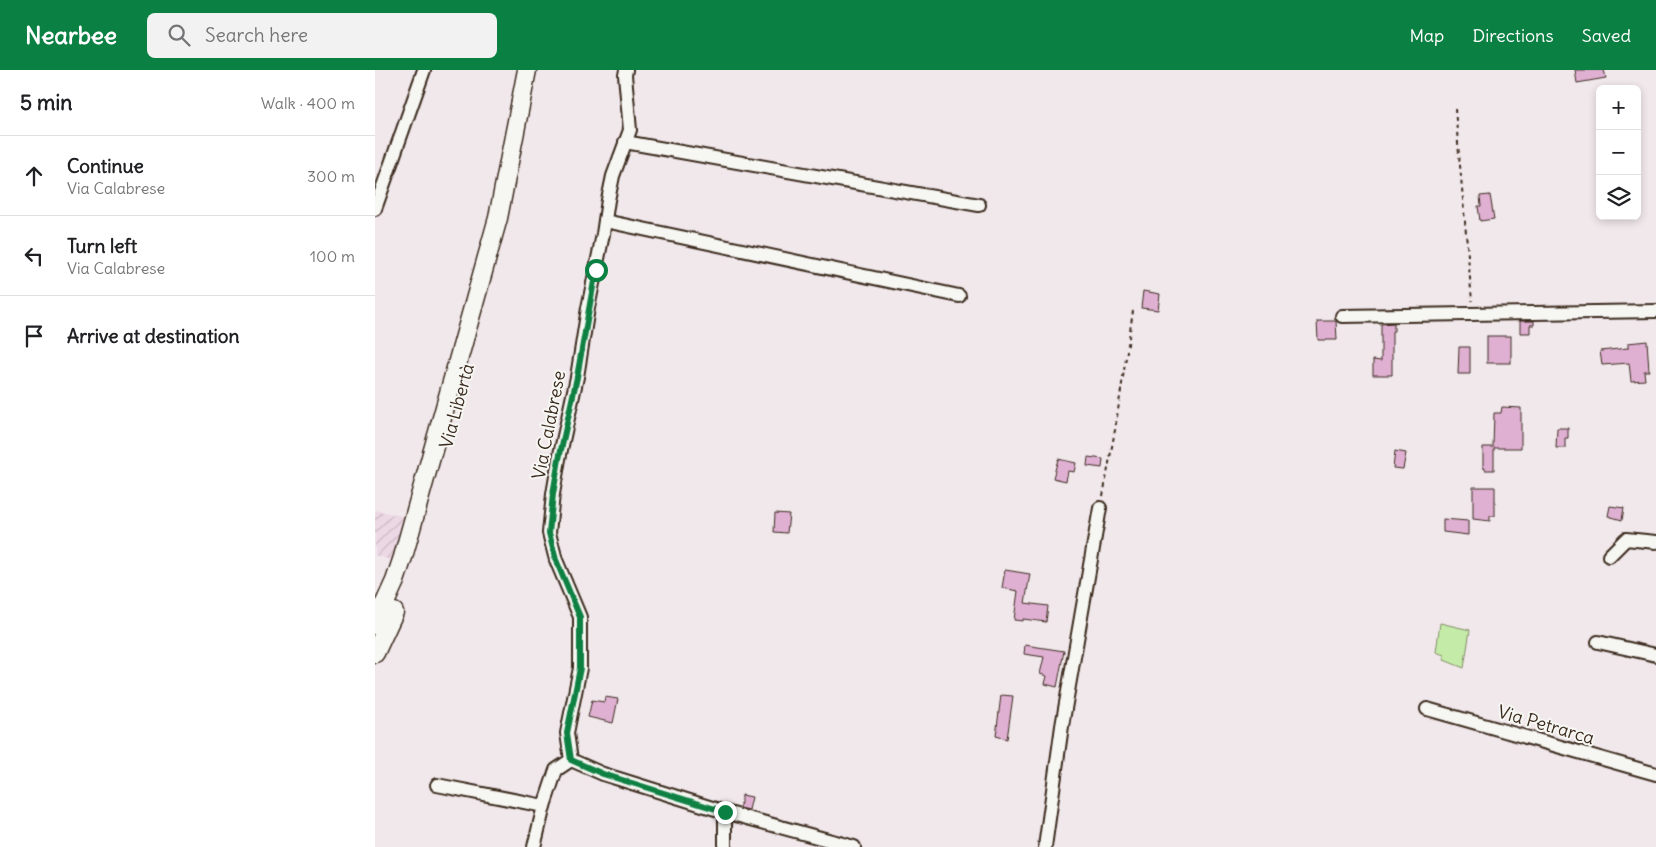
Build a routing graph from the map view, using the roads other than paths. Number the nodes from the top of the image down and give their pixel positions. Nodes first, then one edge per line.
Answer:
1 (424, 70) edge
2 (527, 70) edge
3 (626, 70) edge
4 (625, 142) junction
5 (979, 206) dead end
6 (375, 210) edge
7 (605, 221) junction
8 (959, 296) dead end
9 (1656, 311) edge
10 (1342, 316) dead end
11 (1100, 508) road end
12 (1656, 542) edge
13 (1609, 556) dead end
14 (409, 559) junction
15 (375, 625) edge
16 (1598, 642) dead end
17 (375, 652) edge
18 (1656, 655) edge
19 (1427, 709) dead end
20 (571, 760) junction
21 (1656, 774) edge
22 (437, 785) dead end
23 (544, 806) junction
24 (725, 812) junction
25 (534, 847) edge
26 (725, 847) edge
27 (854, 847) edge
28 (1045, 847) edge

1 - 6 street
2 - 14 street, Via Libertà
3 - 4 street, Via Calabrese
4 - 5 street
4 - 7 street, Via Calabrese
7 - 8 street
7 - 20 street, Via Calabrese
9 - 10 street
11 - 28 street
12 - 13 street
14 - 15 street, Via Libertà
14 - 17 street, Via Libertà
16 - 18 street
19 - 21 street, Via Petrarca
20 - 23 street
20 - 24 street
22 - 23 street
23 - 25 street
24 - 26 street
24 - 27 street

